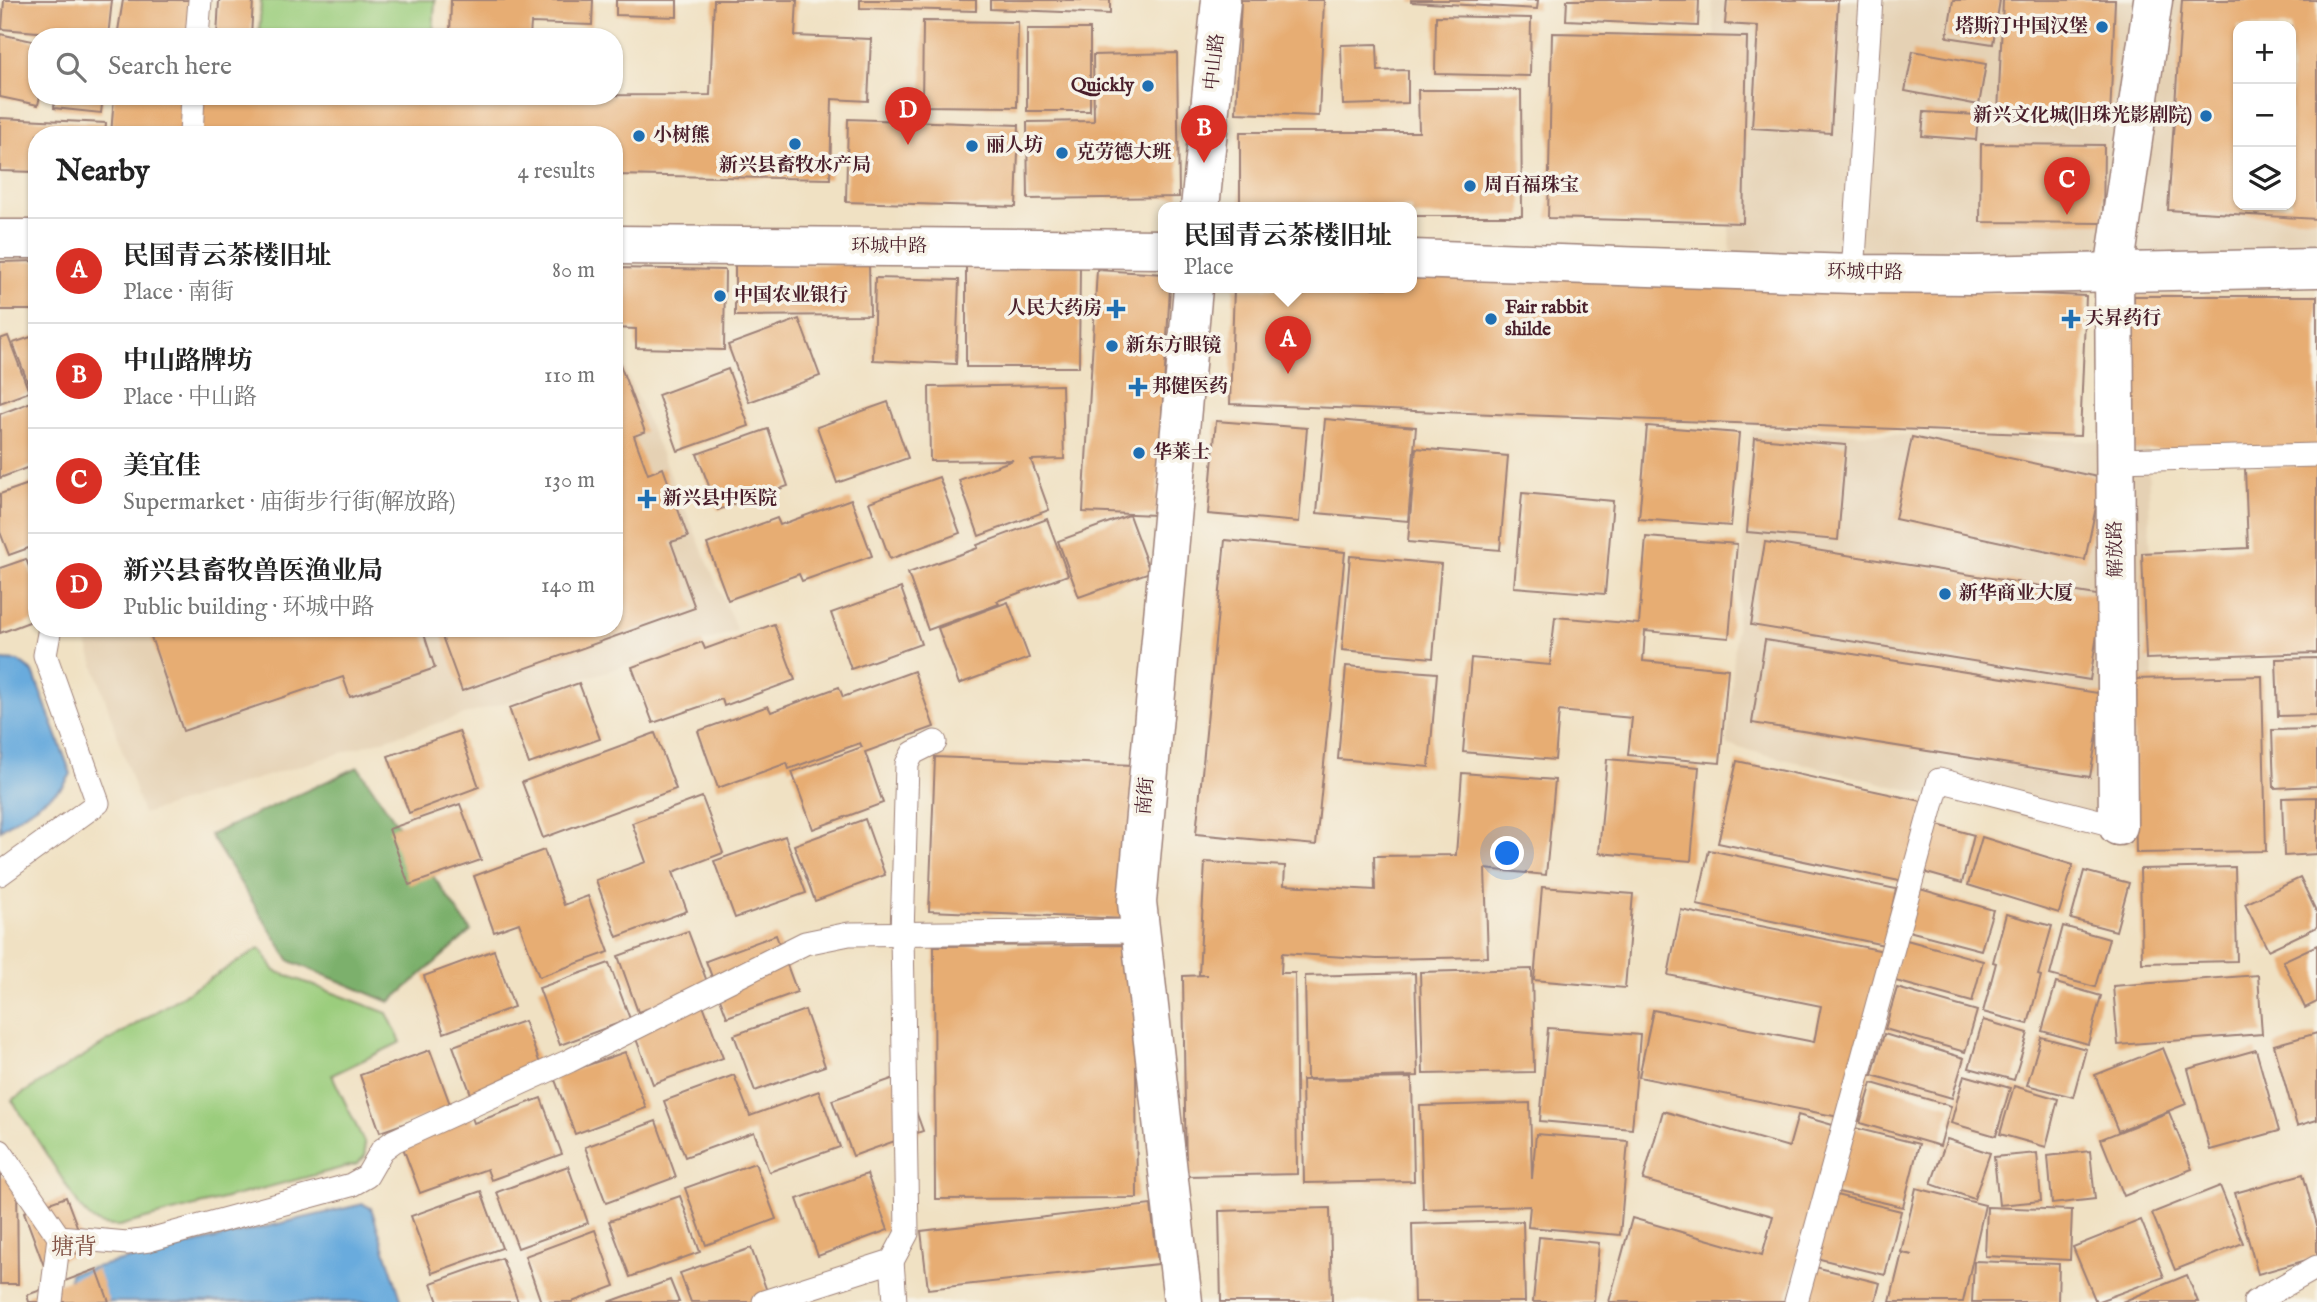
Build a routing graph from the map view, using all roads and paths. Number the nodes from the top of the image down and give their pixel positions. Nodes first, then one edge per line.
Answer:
1 (200, 0) edge
2 (1221, 0) edge
3 (1871, 0) edge
4 (2153, 0) edge
5 (198, 28) edge
6 (193, 105) edge
7 (191, 126) edge
8 (1201, 202) edge
9 (0, 239) edge
10 (28, 239) edge
11 (623, 245) edge
12 (1158, 250) edge
13 (1417, 259) edge
14 (2317, 268) edge
15 (2114, 272) junction
16 (1853, 274) junction
17 (1193, 293) edge
18 (2317, 455) edge
19 (2115, 460) junction
20 (48, 637) edge
21 (935, 742) dead end
22 (2118, 826) joint
23 (0, 874) edge
24 (1140, 931) junction
25 (902, 934) junction
26 (0, 1151) edge
27 (59, 1237) junction
28 (892, 1261) junction
29 (2317, 1267) edge
30 (51, 1302) edge
31 (764, 1302) edge
32 (895, 1302) edge
33 (1183, 1302) edge
34 (1796, 1302) edge
35 (2255, 1302) edge

1 - 5 lane
2 - 8 street, 中山路
3 - 16 lane
4 - 15 street, 解放路
6 - 7 lane
9 - 10 street
11 - 12 street, 环城中路
13 - 16 street, 环城中路
14 - 15 street, 环城中路
15 - 16 street, 环城中路
15 - 19 street, 解放路
17 - 24 street, 南街
18 - 19 lane
19 - 22 street, 解放路
20 - 23 lane
21 - 25 lane
22 - 34 lane
24 - 25 lane
24 - 33 street, 南街
25 - 27 lane
25 - 28 lane
26 - 27 lane
27 - 30 lane
28 - 31 lane
28 - 32 lane
29 - 35 lane

